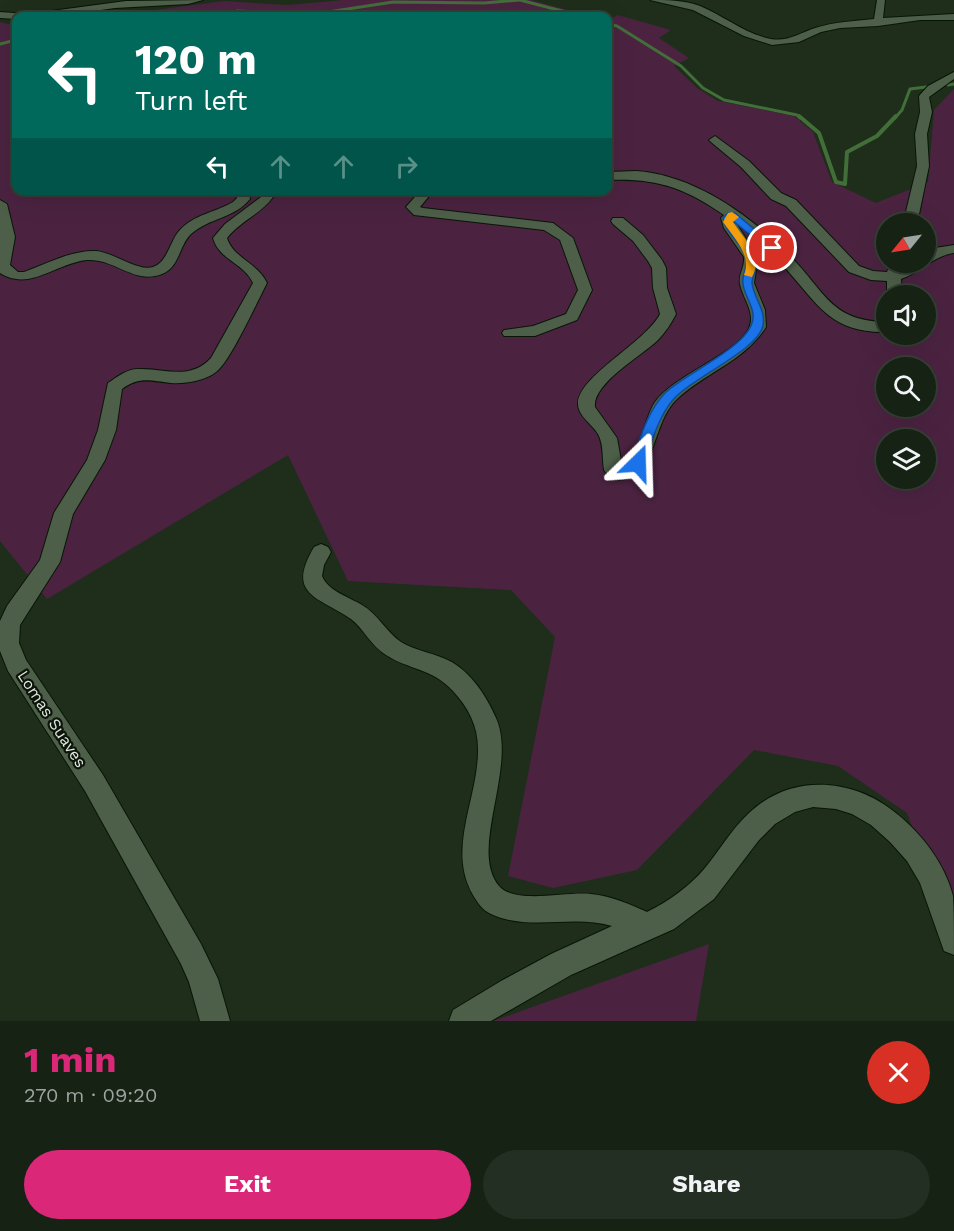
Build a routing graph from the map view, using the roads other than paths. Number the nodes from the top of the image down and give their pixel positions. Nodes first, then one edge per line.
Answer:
1 (198, 0) edge
2 (654, 0) edge
3 (880, 4) edge
4 (61, 12) edge
5 (927, 16) junction
6 (954, 17) edge
7 (734, 18) dead end
8 (878, 22) junction
9 (954, 26) edge
10 (935, 27) dead end
11 (816, 28) junction
12 (954, 75) edge
13 (715, 140) dead end
14 (612, 176) edge
15 (243, 195) edge
16 (267, 195) edge
17 (424, 195) edge
18 (1, 212) edge
19 (912, 213) edge
20 (732, 215) junction
21 (618, 221) dead end
22 (954, 249) edge
23 (936, 253) edge
24 (2, 265) edge
25 (876, 273) edge
26 (876, 327) edge
27 (510, 333) dead end
28 (321, 552) dead end
29 (646, 927) junction
30 (954, 941) edge
31 (215, 1021) edge
32 (464, 1021) edge

1 - 4 street
2 - 11 street
3 - 5 street
3 - 8 street
5 - 6 street
5 - 8 street
7 - 11 street
8 - 11 street
9 - 10 street
12 - 19 street
13 - 25 street
14 - 20 street
15 - 24 street
16 - 31 street, Lomas Suaves
17 - 27 street
18 - 24 street
20 - 21 street
20 - 26 street
22 - 23 street
28 - 29 street
29 - 30 street
29 - 32 street

